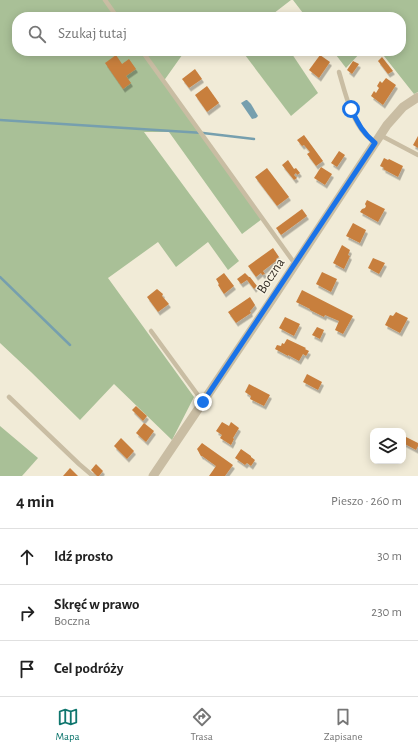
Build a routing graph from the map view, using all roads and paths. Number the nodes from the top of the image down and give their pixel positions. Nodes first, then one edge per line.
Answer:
1 (105, 0) edge
2 (113, 12) edge
3 (146, 56) edge
4 (339, 72) dead end
5 (418, 97) edge
6 (378, 139) junction
7 (418, 155) edge
8 (295, 264) junction
9 (151, 331) dead end
10 (9, 397) dead end
11 (203, 402) junction
12 (93, 476) edge
13 (153, 476) edge

1 - 2 lane
3 - 8 lane
4 - 6 lane
5 - 6 street, Boczna
6 - 7 lane
6 - 8 street, Boczna
8 - 11 street, Boczna
9 - 11 lane
10 - 12 lane
11 - 13 street, Boczna

